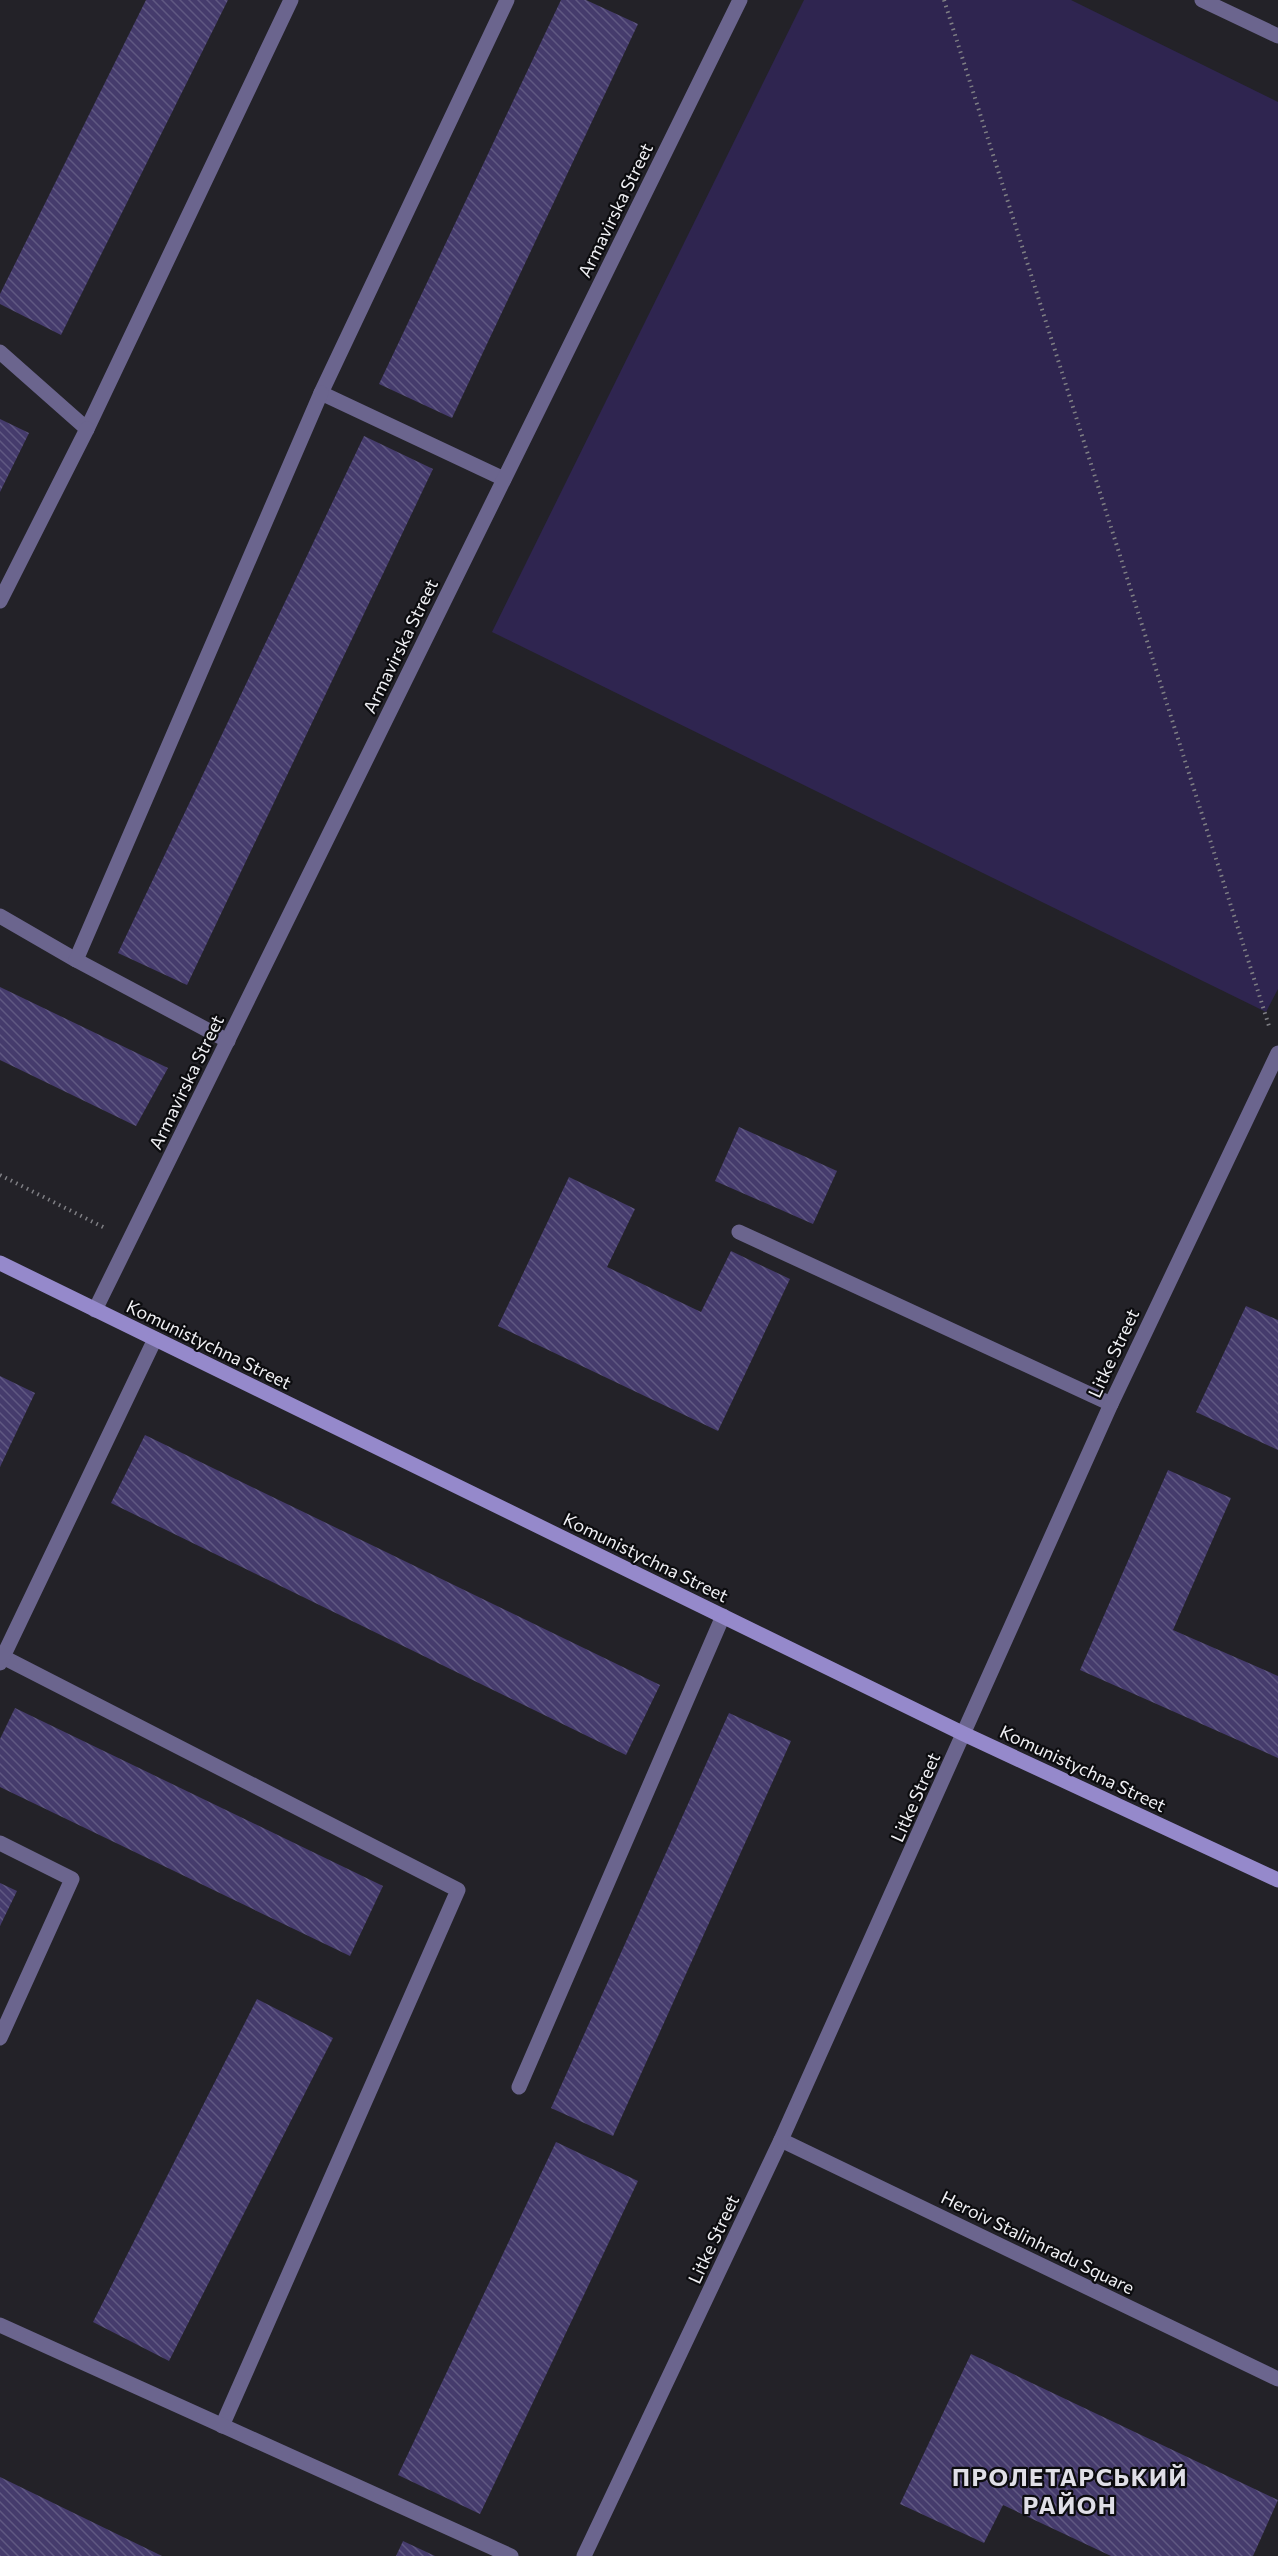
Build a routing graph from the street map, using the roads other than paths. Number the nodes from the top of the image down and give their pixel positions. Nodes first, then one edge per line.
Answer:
1 (291, 0) edge
2 (507, 0) edge
3 (740, 0) edge
4 (1202, 0) edge
5 (1278, 36) edge
6 (0, 352) edge
7 (321, 393) junction
8 (87, 429) junction
9 (504, 479) junction
10 (0, 601) edge
11 (0, 916) edge
12 (76, 960) junction
13 (228, 1041) junction
14 (1278, 1054) edge
15 (739, 1232) dead end
16 (0, 1263) edge
17 (95, 1310) junction
18 (156, 1339) junction
19 (1111, 1404) junction
20 (723, 1616) junction
21 (2, 1660) edge
22 (964, 1734) junction
23 (0, 1843) edge
24 (1278, 1880) edge
25 (0, 2038) edge
26 (519, 2087) dead end
27 (781, 2140) junction
28 (0, 2325) edge
29 (1278, 2379) edge
30 (222, 2426) junction
31 (511, 2556) edge
32 (585, 2556) edge

1 - 8 street
2 - 7 street
3 - 9 street, Armavirska Street
4 - 5 street
6 - 8 street
7 - 9 street
7 - 12 street
8 - 10 street
9 - 13 street, Armavirska Street
11 - 12 street
12 - 13 street
13 - 17 street, Armavirska Street
14 - 19 street, Litke Street
15 - 19 street
16 - 17 street, Komunistychna Street
17 - 18 street, Komunistychna Street
18 - 20 street, Komunistychna Street
18 - 21 street
19 - 22 street, Litke Street
20 - 22 street, Komunistychna Street
20 - 26 street
21 - 30 street
22 - 24 street, Komunistychna Street
22 - 27 street, Litke Street
23 - 25 street
27 - 29 street, Heroiv Stalinhradu Square
27 - 32 street, Litke Street
28 - 30 street
30 - 31 street

